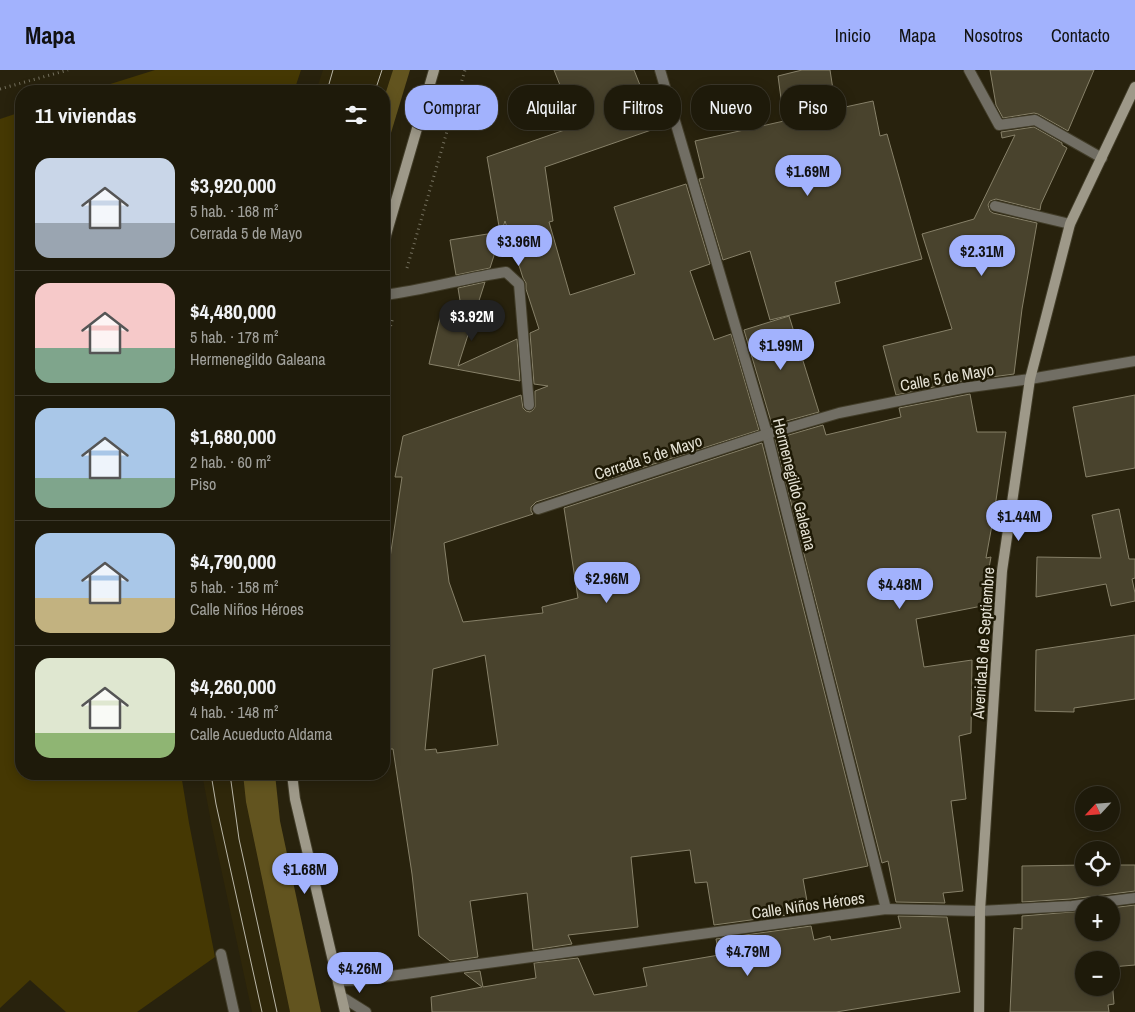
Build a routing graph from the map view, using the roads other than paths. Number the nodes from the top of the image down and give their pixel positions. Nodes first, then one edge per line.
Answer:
1 (434, 70) edge
2 (660, 70) edge
3 (969, 70) edge
4 (1135, 87) edge
5 (1102, 158) junction
6 (995, 206) dead end
7 (390, 221) edge
8 (1070, 224) junction
9 (390, 294) edge
10 (1135, 361) edge
11 (1030, 379) junction
12 (529, 405) dead end
13 (767, 434) junction
14 (538, 510) dead end
15 (293, 780) edge
16 (1135, 898) edge
17 (886, 909) junction
18 (980, 911) junction
19 (221, 954) dead end
20 (338, 981) junction
21 (342, 997) junction
22 (234, 1012) edge
23 (345, 1012) edge
24 (366, 1012) edge
25 (979, 1012) edge

1 - 7 main road
2 - 13 street, Hermenegildo Galeana
3 - 5 street
4 - 5 main road, Avenida16 de Septiembre
5 - 8 main road, Avenida16 de Septiembre
6 - 8 street
8 - 11 main road, Avenida16 de Septiembre
9 - 12 street
10 - 11 street, Calle 5 de Mayo
11 - 13 street, Calle 5 de Mayo
11 - 18 main road, Avenida16 de Septiembre
13 - 14 street, Cerrada 5 de Mayo
13 - 17 street, Hermenegildo Galeana
15 - 20 main road
16 - 18 street, Calle Niños Héroes
17 - 18 street, Calle Niños Héroes
17 - 20 street, Calle Niños Héroes
18 - 25 main road, Avenida16 de Septiembre
19 - 22 street
20 - 21 main road
21 - 23 main road
21 - 24 street

